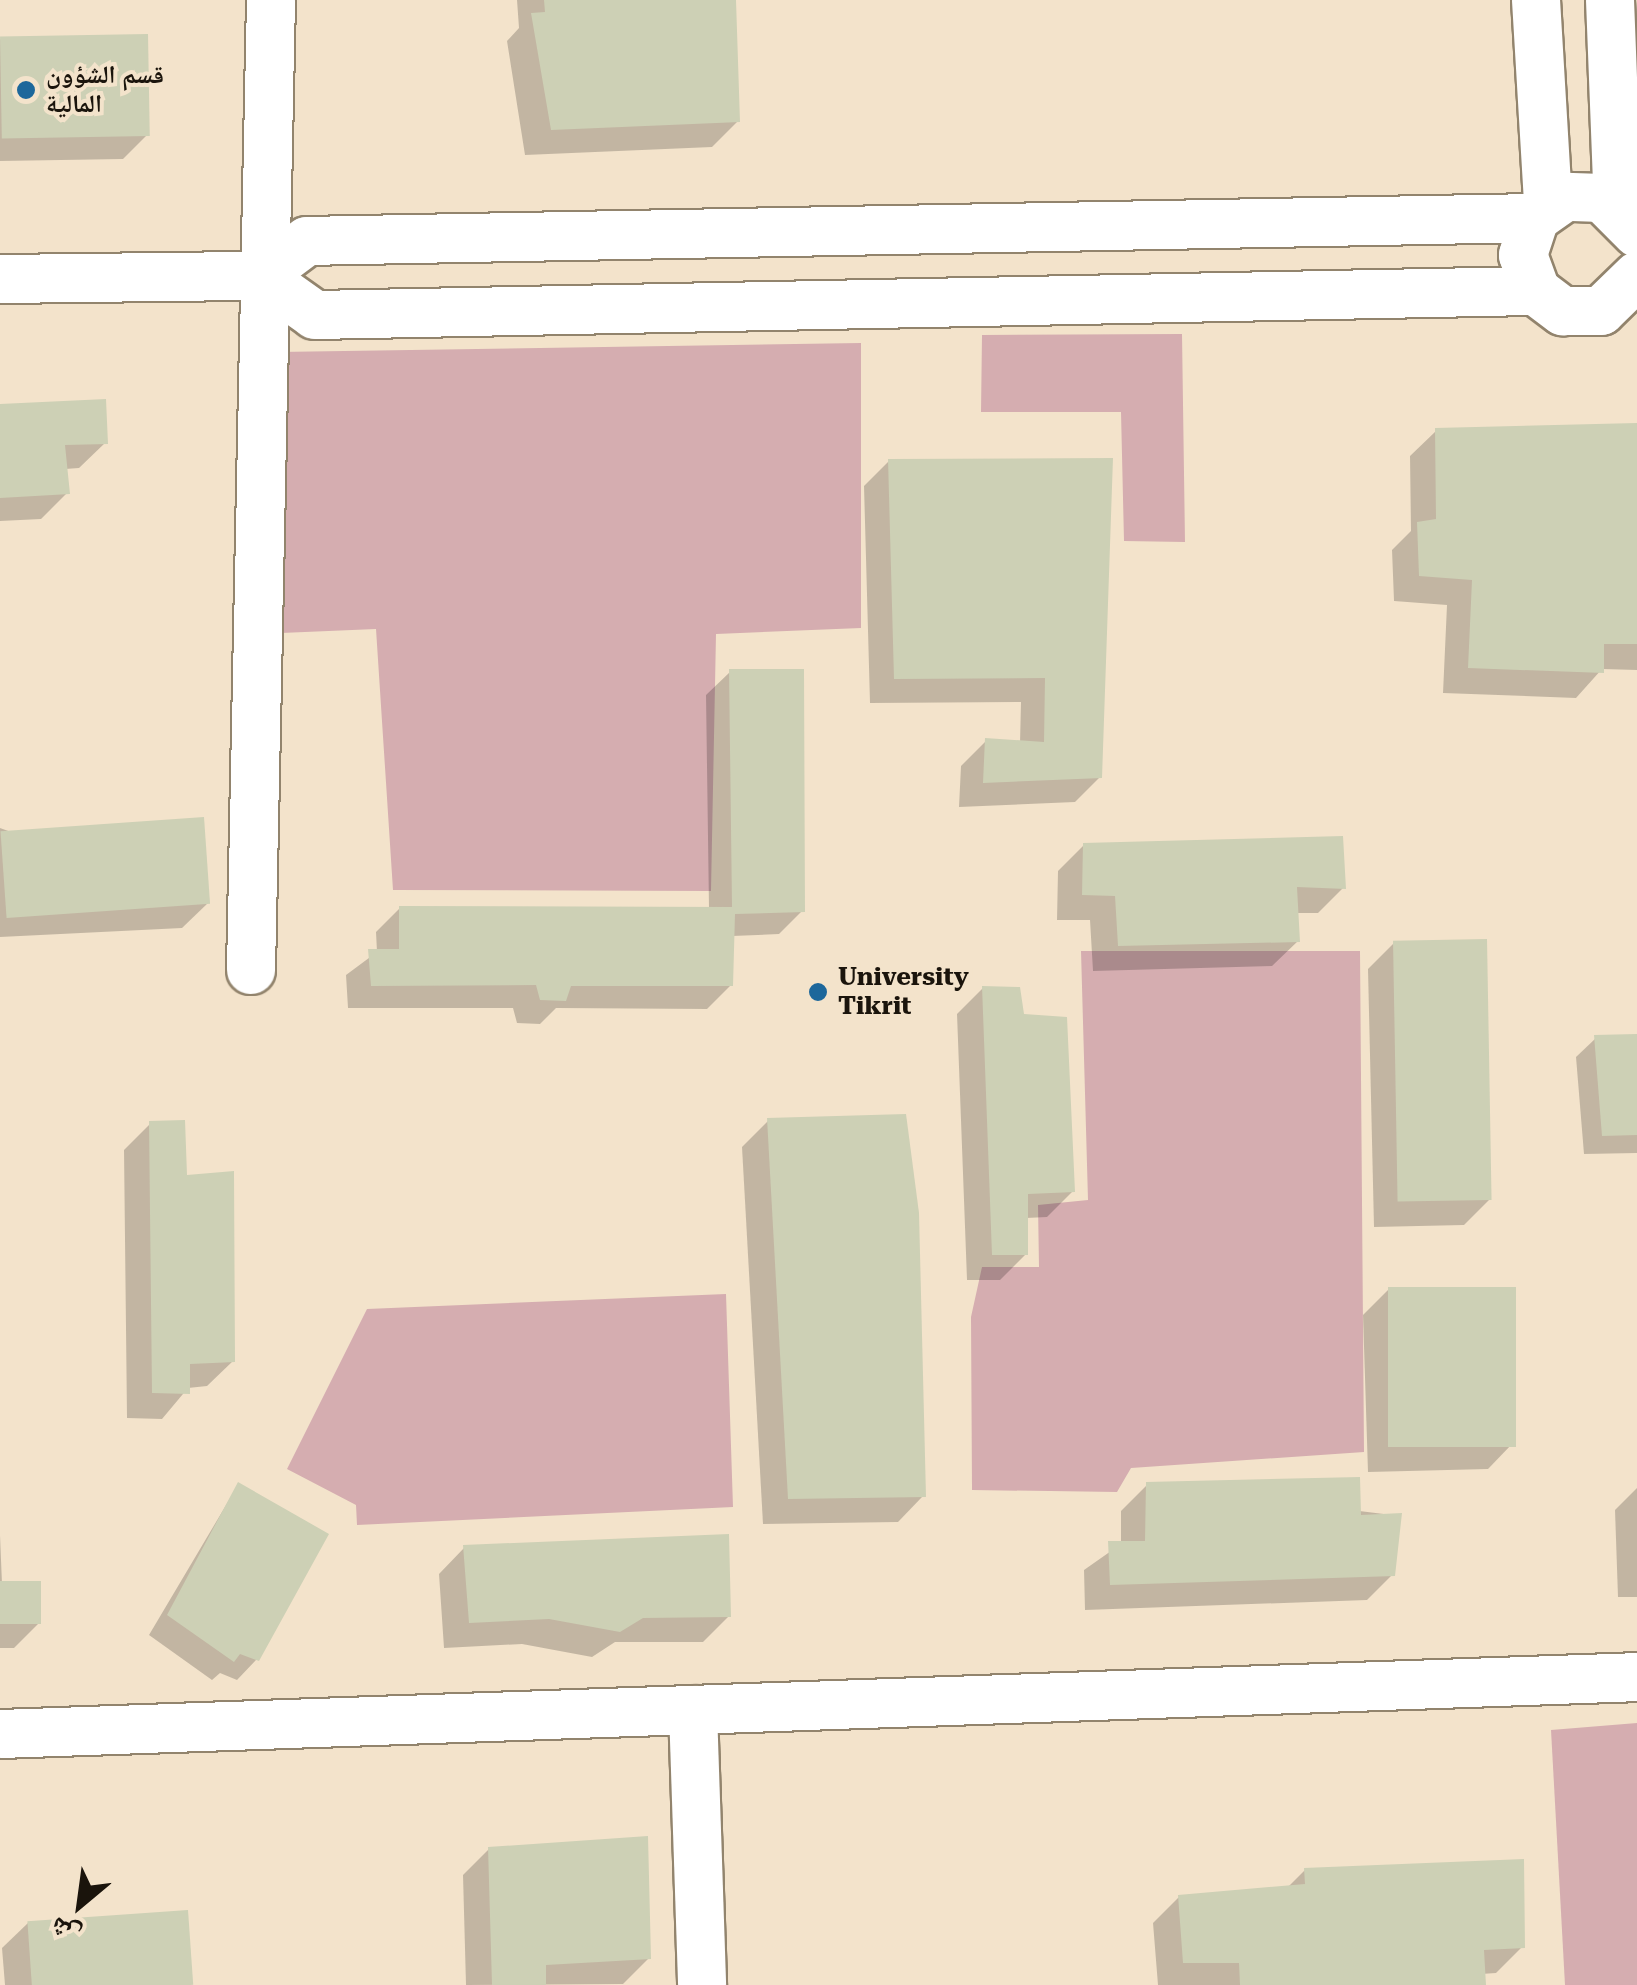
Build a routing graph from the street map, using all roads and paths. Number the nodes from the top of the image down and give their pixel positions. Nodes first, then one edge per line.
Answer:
1 (271, 0) edge
2 (1536, 0) edge
3 (1610, 0) edge
4 (1541, 212) junction
5 (1631, 220) edge
6 (260, 276) junction
7 (0, 280) edge
8 (1536, 292) junction
9 (1630, 294) edge
10 (251, 970) dead end
11 (1637, 1677) edge
12 (693, 1710) junction
13 (0, 1734) edge
14 (702, 1985) edge

1 - 6 street
2 - 4 street
3 - 5 street
4 - 5 street
4 - 6 street
4 - 8 street
6 - 7 street
6 - 8 street
6 - 10 street
8 - 9 street
11 - 12 street
12 - 13 street
12 - 14 street

